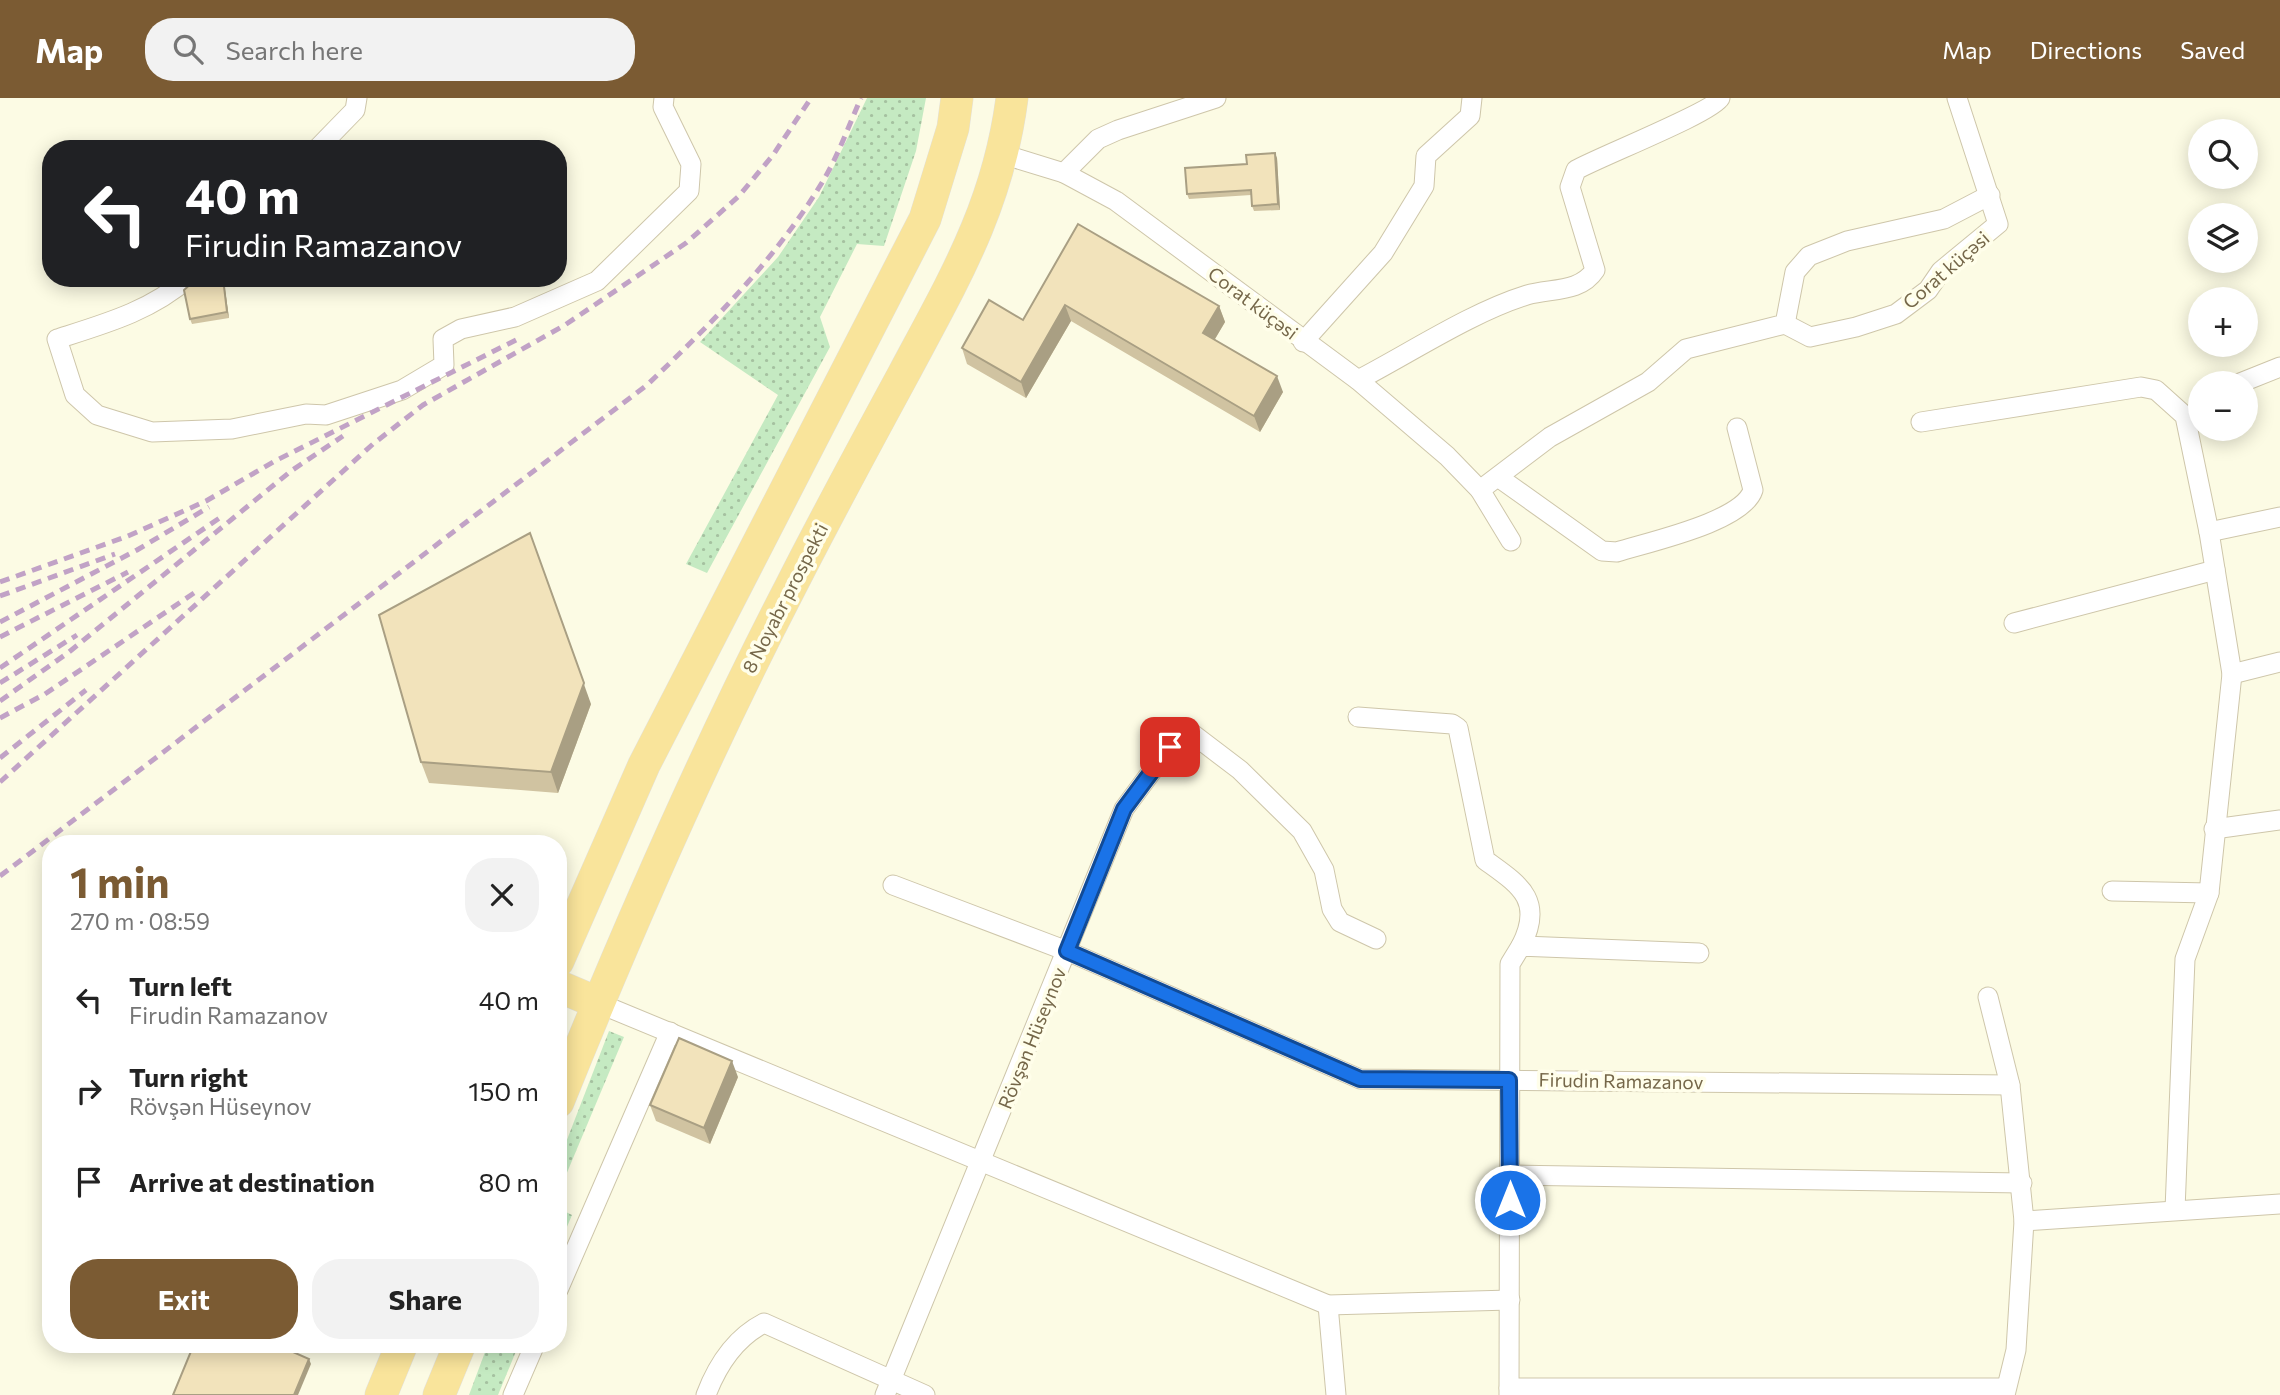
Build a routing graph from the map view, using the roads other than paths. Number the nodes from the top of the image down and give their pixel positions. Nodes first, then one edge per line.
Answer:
1 (357, 98) edge
2 (664, 98) edge
3 (957, 98) edge
4 (1012, 98) edge
5 (1216, 98) edge
6 (1472, 98) edge
7 (1720, 98) edge
8 (1957, 98) edge
9 (326, 140) edge
10 (1002, 154) junction
11 (1064, 173) junction
12 (1990, 195) junction
13 (178, 287) edge
14 (1785, 324) junction
15 (1303, 342) junction
16 (2280, 368) edge
17 (2258, 376) edge
18 (1358, 380) junction
19 (2188, 407) edge
20 (1921, 422) dead end
21 (1737, 428) dead end
22 (2196, 441) edge
23 (1497, 477) junction
24 (1480, 490) junction
25 (2280, 517) edge
26 (2209, 532) junction
27 (1511, 541) dead end
28 (2215, 570) junction
29 (2014, 623) dead end
30 (2280, 662) edge
31 (2232, 674) junction
32 (1357, 717) dead end
33 (2280, 820) edge
34 (2214, 829) junction
35 (893, 885) dead end
36 (2112, 891) dead end
37 (2209, 893) junction
38 (1376, 939) dead end
39 (567, 941) edge
40 (1521, 946) junction
41 (1067, 951) junction
42 (1699, 953) dead end
43 (567, 990) edge
44 (1988, 998) dead end
45 (598, 1003) junction
46 (670, 1031) junction
47 (567, 1080) edge
48 (1509, 1080) junction
49 (2010, 1085) junction
50 (982, 1161) junction
51 (1510, 1175) junction
52 (2022, 1183) junction
53 (2280, 1204) edge
54 (2175, 1210) junction
55 (2024, 1221) junction
56 (567, 1269) edge
57 (1510, 1300) junction
58 (1328, 1305) junction
59 (398, 1353) edge
60 (456, 1353) edge
61 (531, 1353) edge
62 (889, 1387) edge
63 (1509, 1392) edge
64 (2004, 1392) edge
65 (381, 1395) edge
66 (439, 1395) edge
67 (513, 1395) edge
68 (706, 1395) edge
69 (925, 1395) edge
70 (1336, 1395) edge

1 - 9 street
2 - 13 street
3 - 39 highway
4 - 10 highway, 8 Noyabr prospekti
5 - 11 street
6 - 15 street
7 - 18 street
8 - 12 street, Corat küçəsi
10 - 11 street, Corat küçəsi
10 - 45 highway, 8 Noyabr prospekti
11 - 15 street, Corat küçəsi
12 - 14 street, Corat küçəsi
12 - 14 street, Corat küçəsi
14 - 23 street
15 - 18 street, Corat küçəsi
16 - 17 street
18 - 24 street, Corat küçəsi
19 - 20 street
21 - 23 street
22 - 26 street
23 - 24 street
24 - 27 street, Corat küçəsi
25 - 26 street
26 - 28 street
28 - 29 street
28 - 31 street
30 - 31 street
31 - 34 street
32 - 40 street
33 - 34 street
34 - 37 street
35 - 41 street, Firudin Ramazanov
36 - 37 street
37 - 54 street
38 - 41 street, Rövşən Hüseynov
40 - 42 street
40 - 48 street
41 - 48 street, Firudin Ramazanov
41 - 50 street, Rövşən Hüseynov
43 - 45 highway
44 - 49 street
45 - 46 street
45 - 47 highway, 8 Noyabr prospekti
46 - 50 street
46 - 56 street
48 - 49 street, Firudin Ramazanov
48 - 51 street
49 - 52 street
50 - 58 street
50 - 62 street, Rövşən Hüseynov
51 - 52 street
51 - 57 street
52 - 55 street
53 - 54 street
54 - 55 street
55 - 64 street
57 - 58 street
57 - 63 street
58 - 70 street
59 - 65 highway
60 - 66 highway
61 - 67 street
62 - 68 street
62 - 69 street
63 - 64 street

